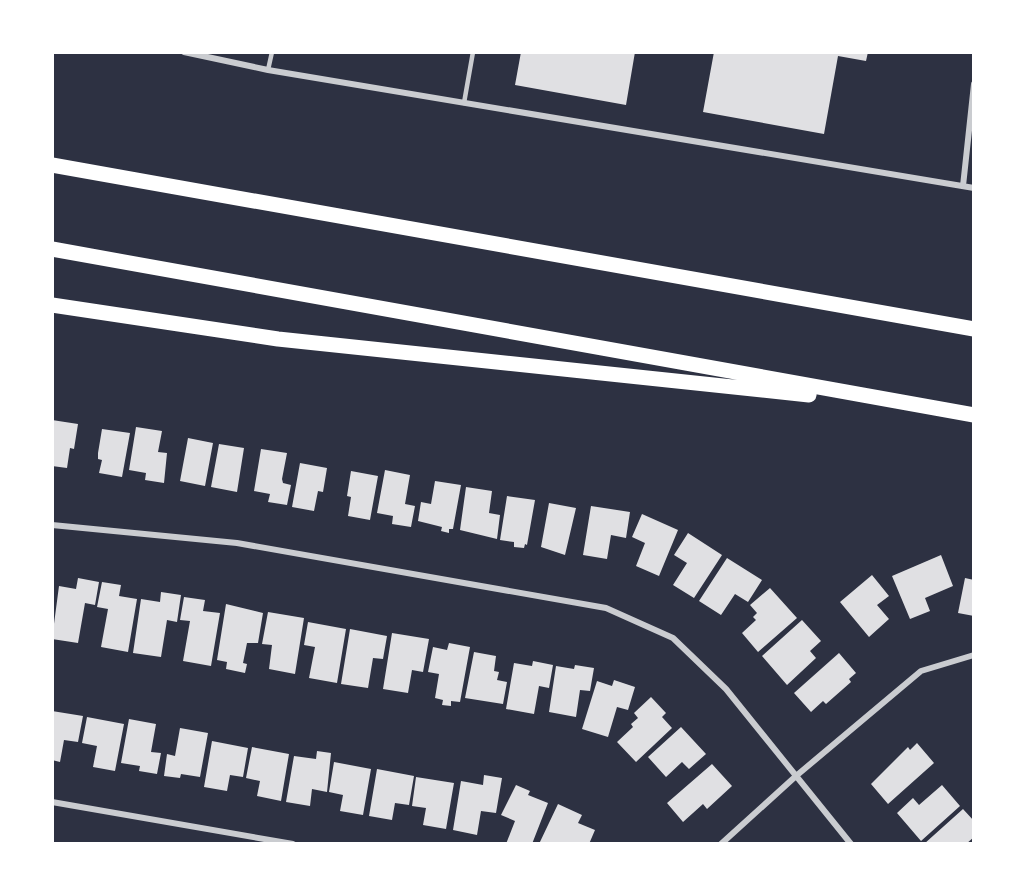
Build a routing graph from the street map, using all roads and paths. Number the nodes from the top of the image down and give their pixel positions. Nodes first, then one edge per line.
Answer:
1 (184, 52) edge
2 (272, 52) edge
3 (473, 52) edge
4 (207, 55) edge
5 (268, 70) junction
6 (974, 84) edge
7 (464, 103) junction
8 (52, 165) edge
9 (963, 186) junction
10 (974, 188) edge
11 (52, 249) edge
12 (52, 305) edge
13 (974, 329) edge
14 (932, 408) junction
15 (974, 415) edge
16 (52, 525) edge
17 (974, 655) edge
18 (796, 776) junction
19 (52, 802) edge
20 (293, 843) edge
21 (721, 843) edge
22 (851, 843) edge

1 - 4 street
2 - 5 lane
3 - 7 lane
4 - 5 street
5 - 7 street
6 - 9 street
7 - 9 street
8 - 13 highway
9 - 10 street
11 - 14 highway
12 - 14 highway
14 - 15 highway
16 - 18 street
17 - 18 street
18 - 21 street
18 - 22 street
19 - 20 street

